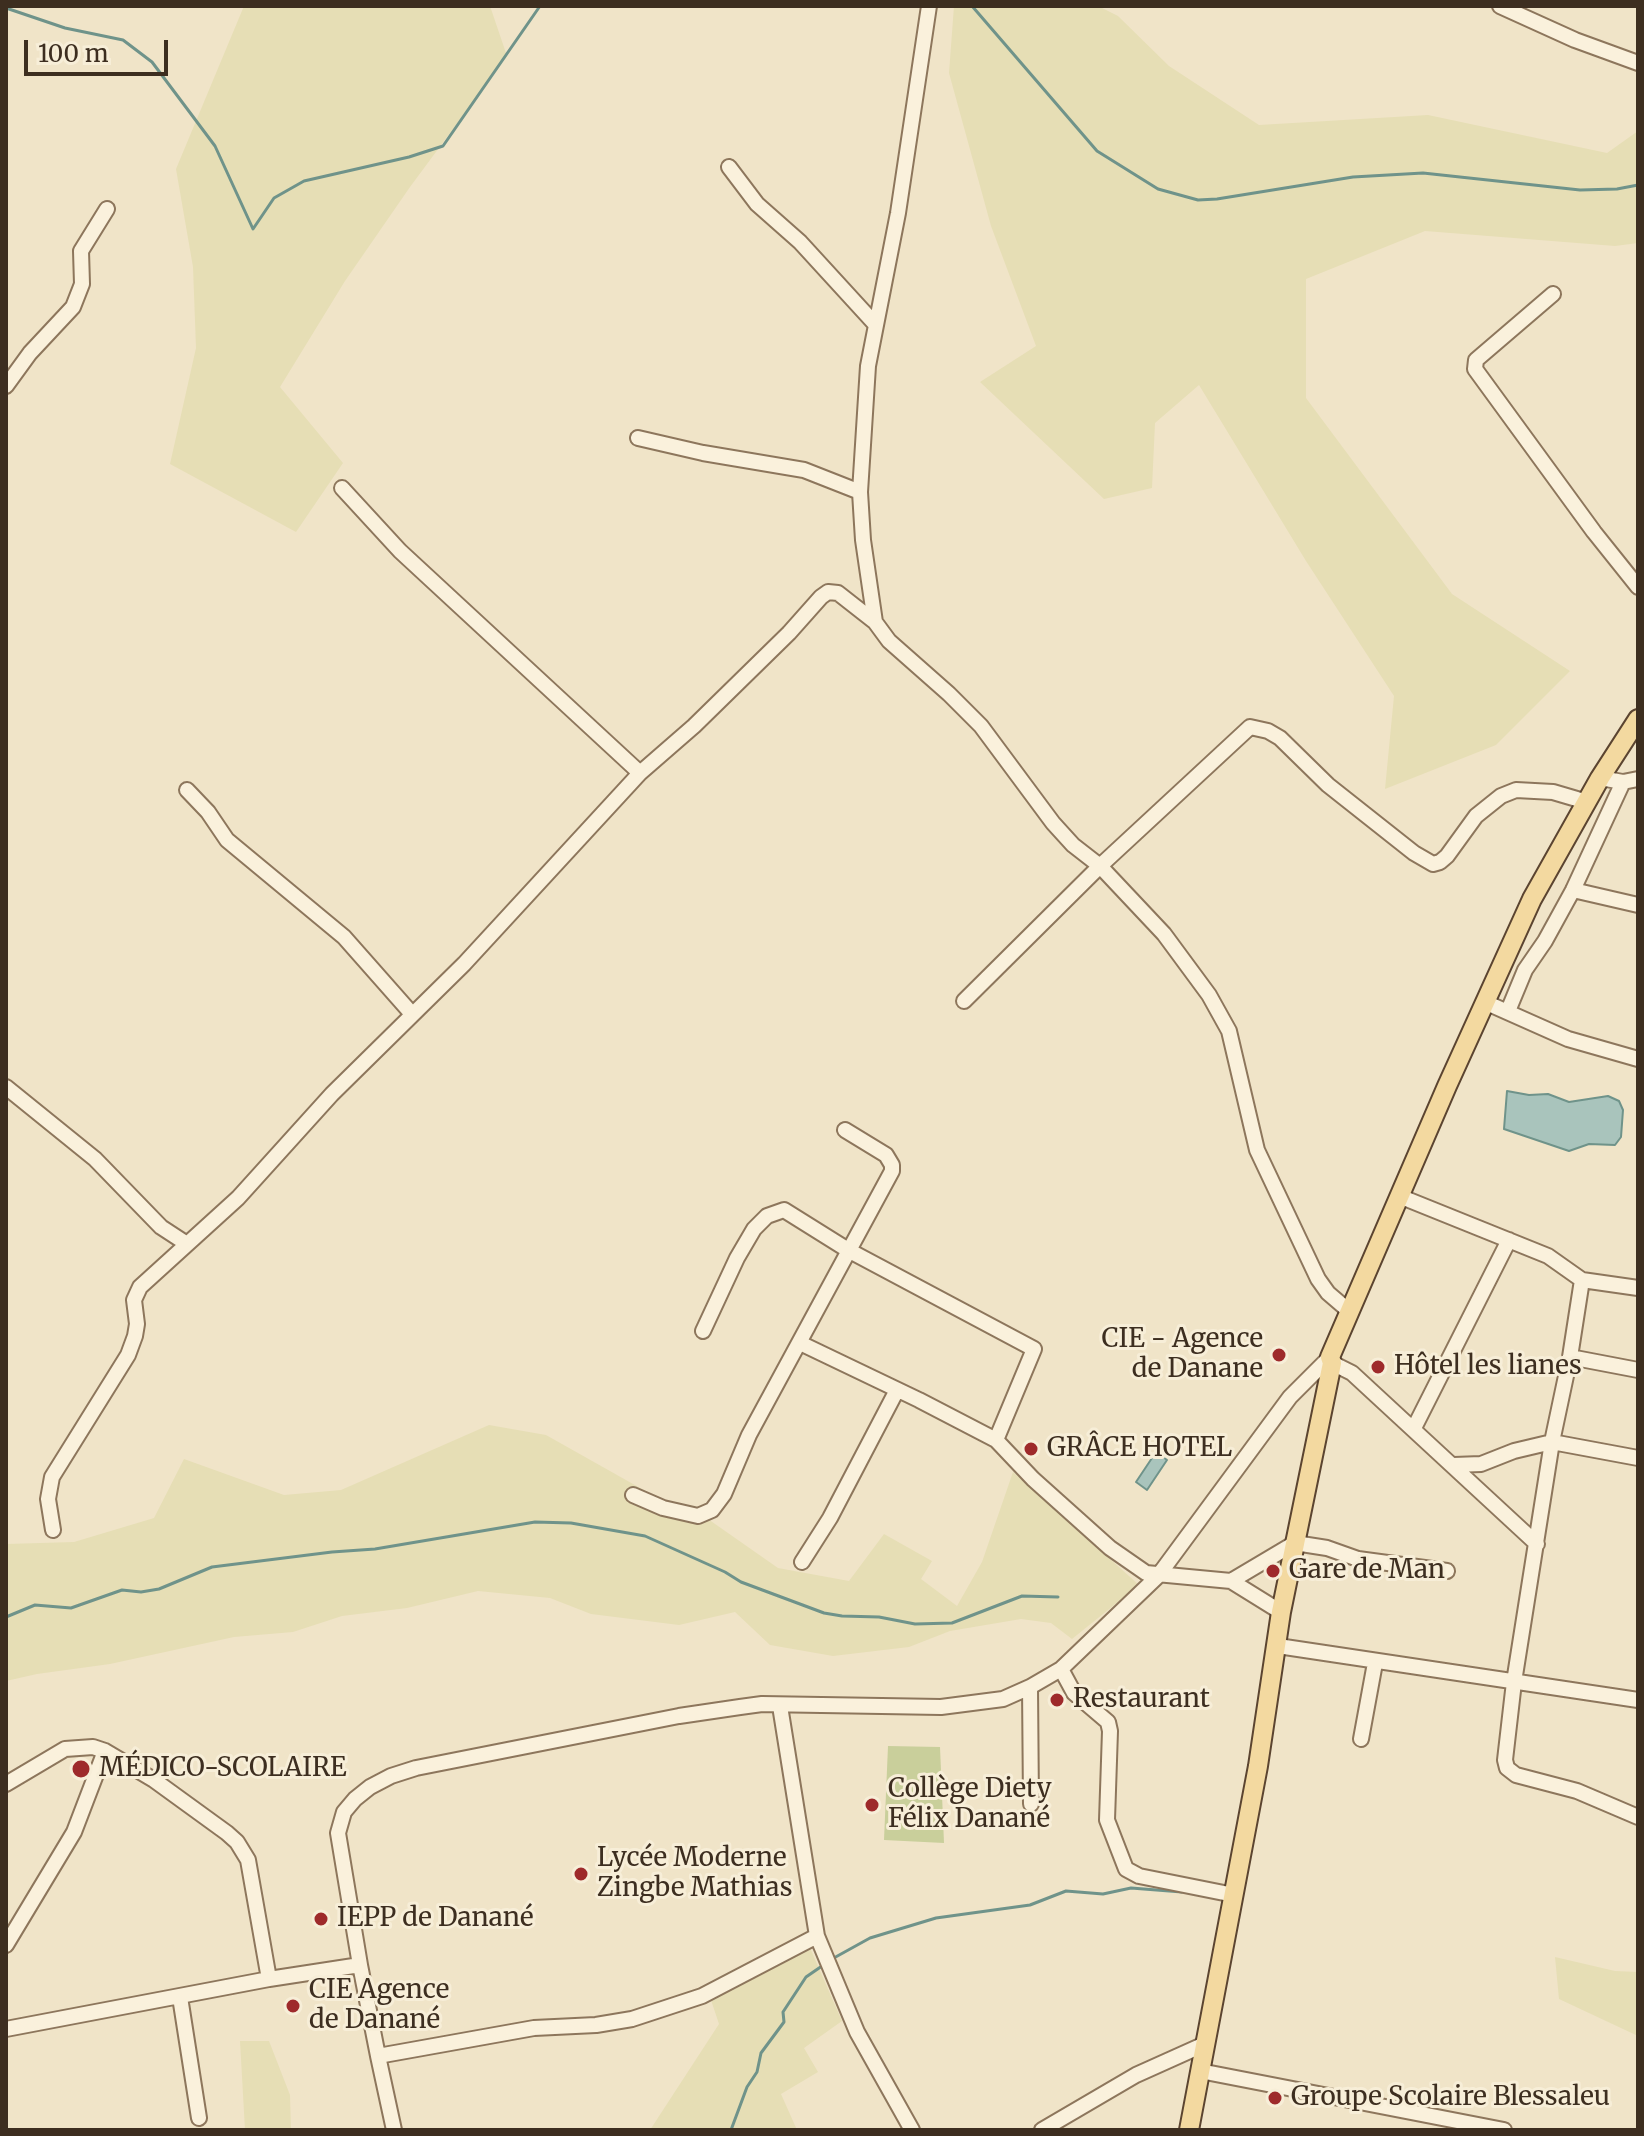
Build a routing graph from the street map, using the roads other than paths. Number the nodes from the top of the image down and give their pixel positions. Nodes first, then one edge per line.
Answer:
1 (929, 6) edge
2 (1500, 6) edge
3 (1638, 63) edge
4 (729, 167) dead end
5 (107, 209) dead end
6 (1553, 294) dead end
7 (876, 325) junction
8 (6, 386) edge
9 (638, 438) dead end
10 (342, 488) dead end
11 (860, 492) junction
12 (1638, 587) edge
13 (875, 622) junction
14 (1638, 719) edge
15 (640, 773) junction
16 (1600, 778) junction
17 (1638, 779) edge
18 (1623, 782) junction
19 (187, 790) dead end
20 (1587, 802) junction
21 (1100, 866) junction
22 (1573, 890) junction
23 (1638, 905) edge
24 (964, 1001) dead end
25 (1487, 1003) junction
26 (1508, 1011) junction
27 (412, 1014) junction
28 (1638, 1059) edge
29 (6, 1087) edge
30 (845, 1130) dead end
31 (1399, 1196) junction
32 (1509, 1240) junction
33 (187, 1244) junction
34 (848, 1250) junction
35 (1582, 1280) junction
36 (1638, 1288) edge
37 (1349, 1311) junction
38 (703, 1331) dead end
39 (800, 1343) junction
40 (1570, 1357) junction
41 (1331, 1360) junction
42 (1638, 1370) edge
43 (897, 1390) junction
44 (1414, 1428) junction
45 (996, 1440) junction
46 (1552, 1442) junction
47 (1638, 1458) edge
48 (1454, 1465) junction
49 (633, 1495) dead end
50 (53, 1530) dead end
51 (1295, 1543) junction
52 (1537, 1544) junction
53 (802, 1562) dead end
54 (1447, 1571) dead end
55 (1158, 1576) junction
56 (1231, 1581) junction
57 (1281, 1612) junction
58 (1278, 1646) junction
59 (1375, 1663) junction
60 (1061, 1669) junction
61 (1514, 1682) junction
62 (1030, 1687) junction
63 (1638, 1700) edge
64 (780, 1706) junction
65 (1361, 1739) dead end
66 (105, 1751) junction
67 (6, 1784) edge
68 (1031, 1804) dead end
69 (1638, 1817) edge
70 (1234, 1895) junction
71 (817, 1936) junction
72 (6, 1945) edge
73 (360, 1965) junction
74 (269, 1979) junction
75 (180, 1997) junction
76 (6, 2029) edge
77 (1205, 2044) junction
78 (378, 2056) junction
79 (1200, 2071) junction
80 (199, 2118) dead end
81 (394, 2130) edge
82 (912, 2130) edge
83 (1042, 2130) edge
84 (1189, 2130) edge
85 (1504, 2130) edge

1 - 7 street
2 - 3 street
4 - 7 street
5 - 8 street
6 - 12 street
7 - 11 street
9 - 11 street
10 - 15 street
11 - 13 street
13 - 15 street
13 - 21 street
14 - 16 main road
15 - 27 street
16 - 18 street
16 - 20 main road
17 - 18 street
18 - 22 street
19 - 27 street
20 - 21 street
20 - 25 main road
21 - 24 street
21 - 37 street
22 - 23 street
22 - 26 street
25 - 26 street
25 - 31 main road
26 - 28 street
27 - 33 street
29 - 33 street
30 - 34 street
31 - 32 street
31 - 37 main road
32 - 35 street
32 - 44 street
33 - 50 street
34 - 38 street
34 - 39 street
34 - 45 street
35 - 36 street
35 - 40 street
37 - 41 main road
39 - 43 street
39 - 49 street
40 - 42 street
40 - 46 street
41 - 44 street
41 - 51 main road
41 - 55 street
43 - 45 street
43 - 53 street
44 - 48 street
45 - 55 street
46 - 47 street
46 - 48 street
46 - 52 street
48 - 52 street
51 - 54 street
51 - 56 street
51 - 57 main road
52 - 61 street
55 - 56 street
55 - 60 street
56 - 57 street
57 - 58 main road
58 - 59 street
58 - 70 main road
59 - 61 street
59 - 65 street
60 - 62 street
60 - 70 street
61 - 63 street
61 - 69 street
62 - 64 street
62 - 68 street
64 - 71 street
64 - 73 street
66 - 67 street
66 - 72 street
66 - 74 street
70 - 77 main road
71 - 78 street
71 - 82 street
73 - 74 street
73 - 78 street
74 - 75 street
75 - 76 street
75 - 80 street
77 - 79 main road
77 - 83 street
78 - 81 street
79 - 84 main road
79 - 85 street

